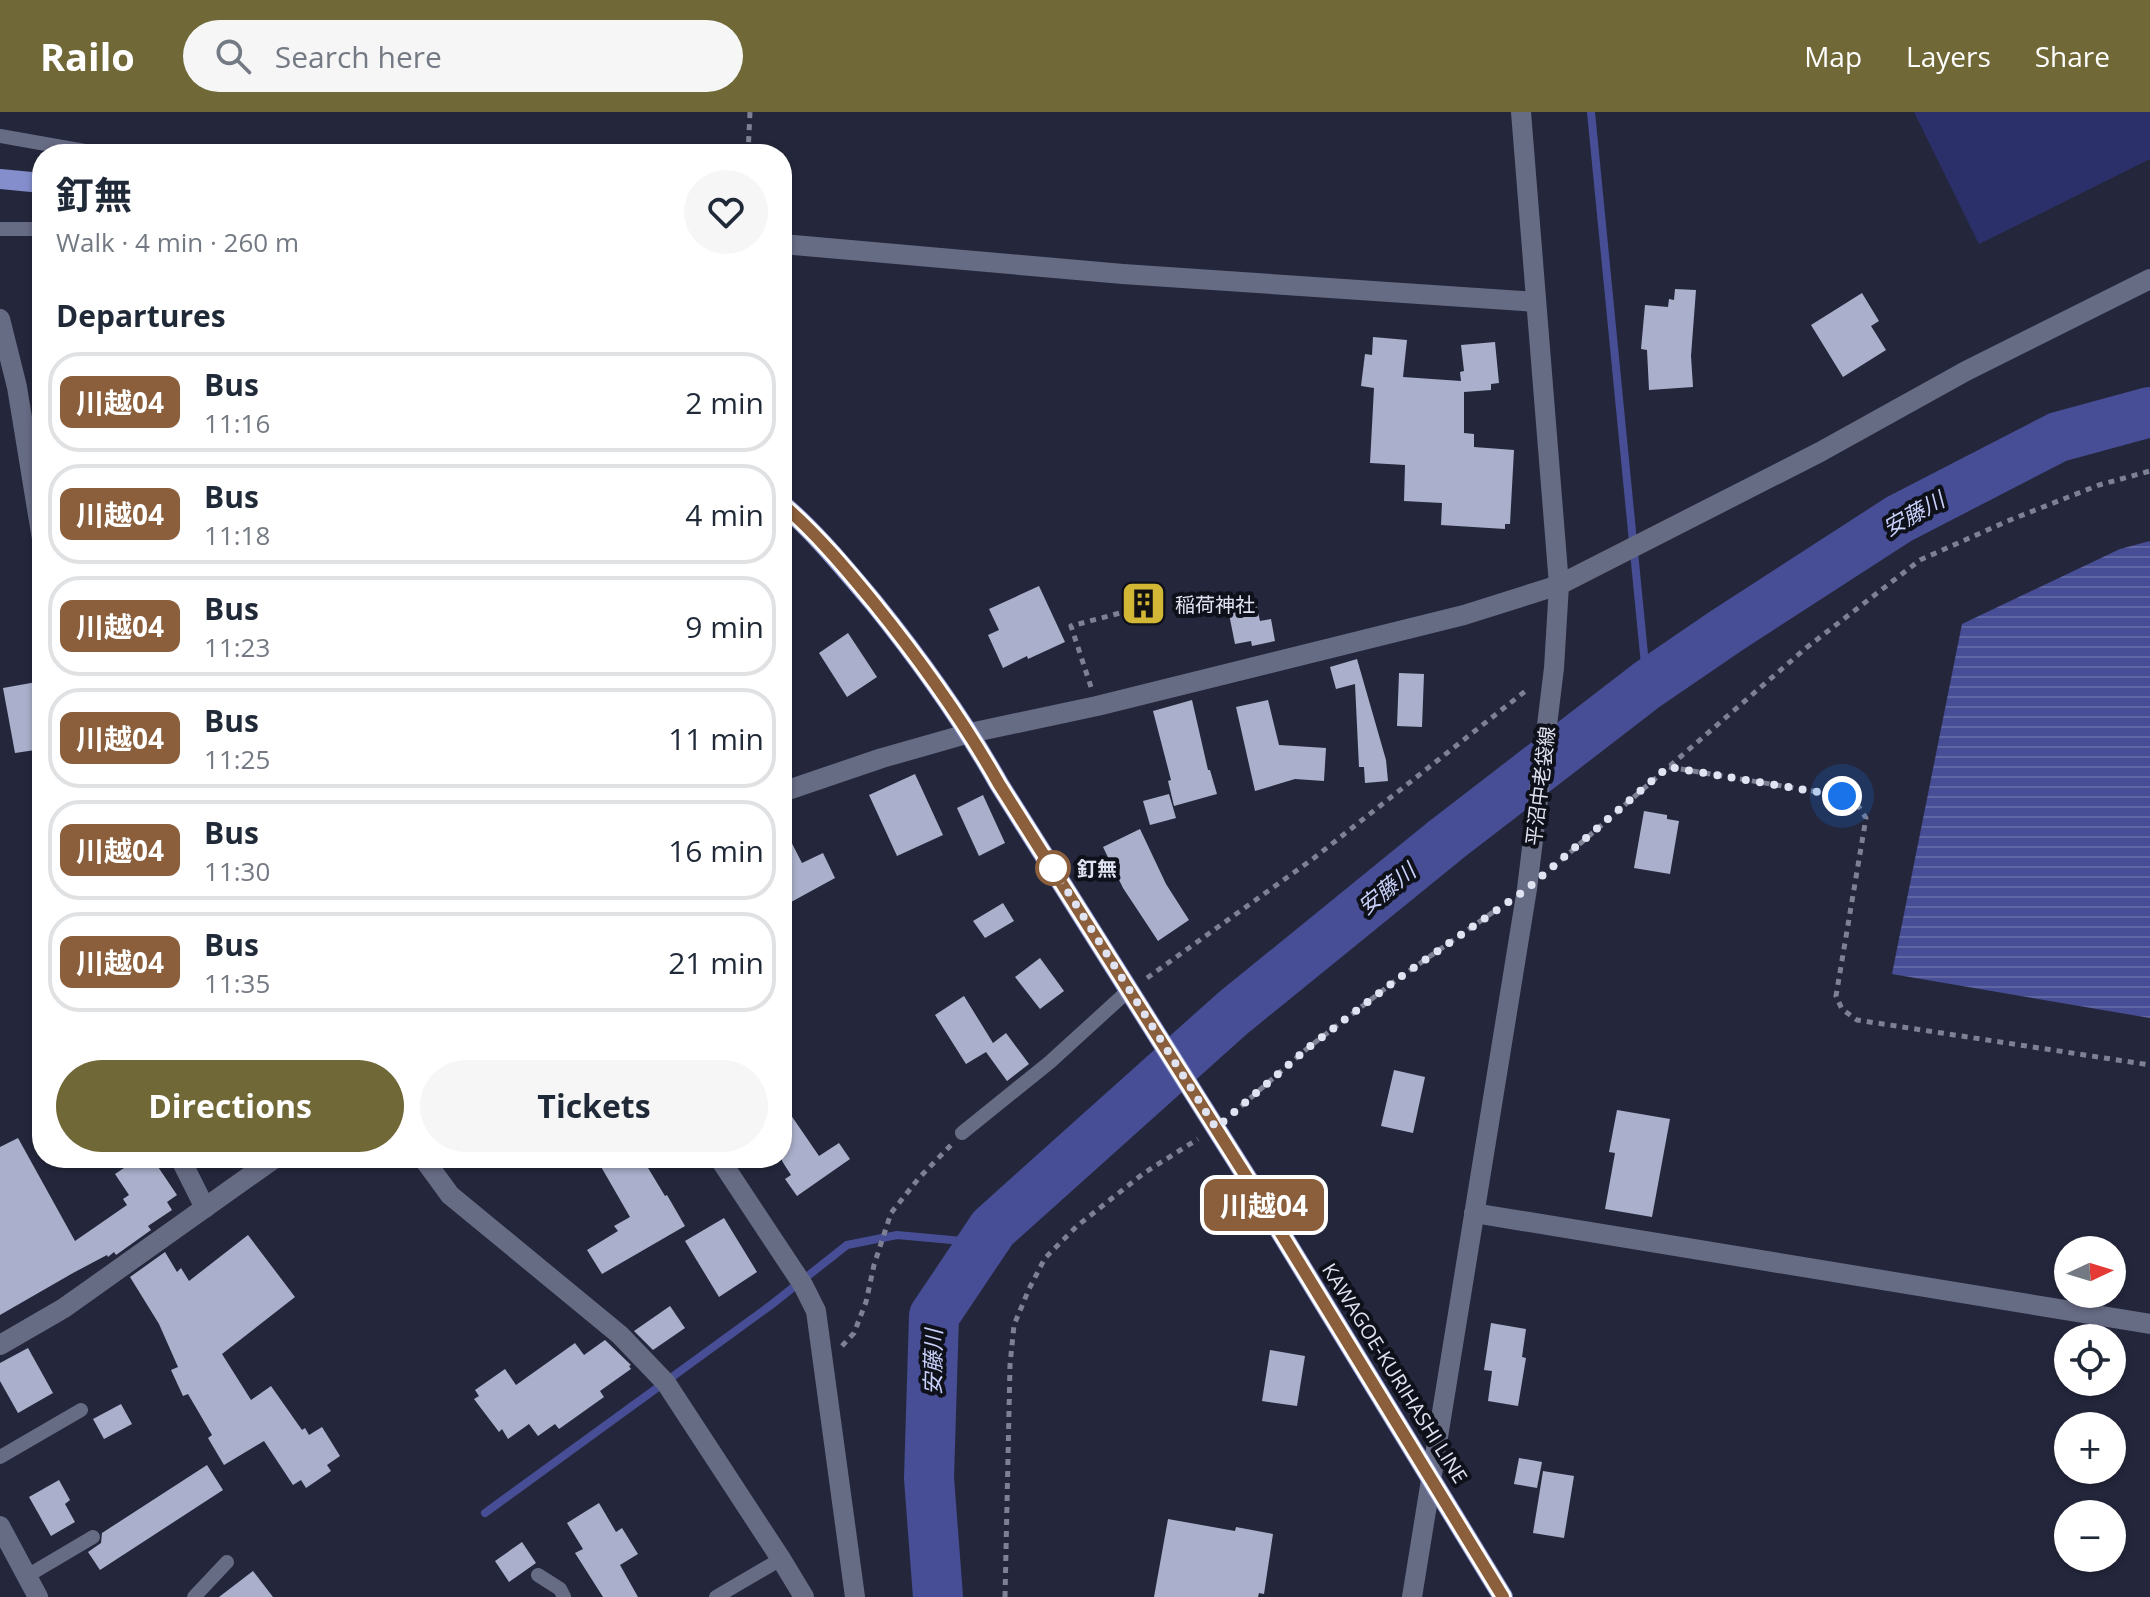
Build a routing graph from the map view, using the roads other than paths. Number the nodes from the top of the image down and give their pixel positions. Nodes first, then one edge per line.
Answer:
1 (1521, 112) edge
2 (0, 136) edge
3 (45, 144) edge
4 (0, 179) edge
5 (32, 182) edge
6 (0, 229) edge
7 (32, 229) edge
8 (792, 245) edge
9 (2150, 279) edge
10 (1536, 302) junction
11 (0, 319) edge
12 (8, 388) edge
13 (32, 495) edge
14 (792, 514) edge
15 (1559, 585) junction
16 (970, 733) junction
17 (792, 789) edge
18 (1135, 999) junction
19 (962, 1133) road end
20 (185, 1168) edge
21 (261, 1168) edge
22 (430, 1168) edge
23 (726, 1168) edge
24 (205, 1208) junction
25 (1474, 1213) junction
26 (2150, 1324) edge
27 (0, 1345) edge
28 (81, 1410) dead end
29 (0, 1457) edge
30 (1431, 1478) junction
31 (0, 1526) edge
32 (93, 1537) dead end
33 (781, 1559) junction
34 (227, 1562) dead end
35 (538, 1575) dead end
36 (27, 1576) junction
37 (38, 1597) edge
38 (194, 1597) edge
39 (564, 1597) edge
40 (716, 1597) edge
41 (804, 1597) edge
42 (855, 1597) edge
43 (1412, 1597) edge
44 (1503, 1597) edge

1 - 10 street, 平沼中老袋線
2 - 3 lane
4 - 5 main road
6 - 7 lane
8 - 10 street
9 - 15 street
10 - 15 street, 平沼中老袋線
11 - 12 street
12 - 13 street
14 - 16 main road, KAWAGOE-KURIHASHI LINE
15 - 16 street
15 - 25 street, 平沼中老袋線
16 - 17 street
16 - 18 main road, KAWAGOE-KURIHASHI LINE
18 - 19 lane
18 - 30 main road, KAWAGOE-KURIHASHI LINE
20 - 24 street
21 - 24 street
22 - 33 street
23 - 42 street
24 - 27 street
25 - 26 street
25 - 30 street, 平沼中老袋線
28 - 29 lane
30 - 43 street, 平沼中老袋線
30 - 44 main road, KAWAGOE-KURIHASHI LINE
31 - 36 street
32 - 36 lane
33 - 40 lane
33 - 41 street
34 - 38 lane
35 - 39 lane
36 - 37 street

